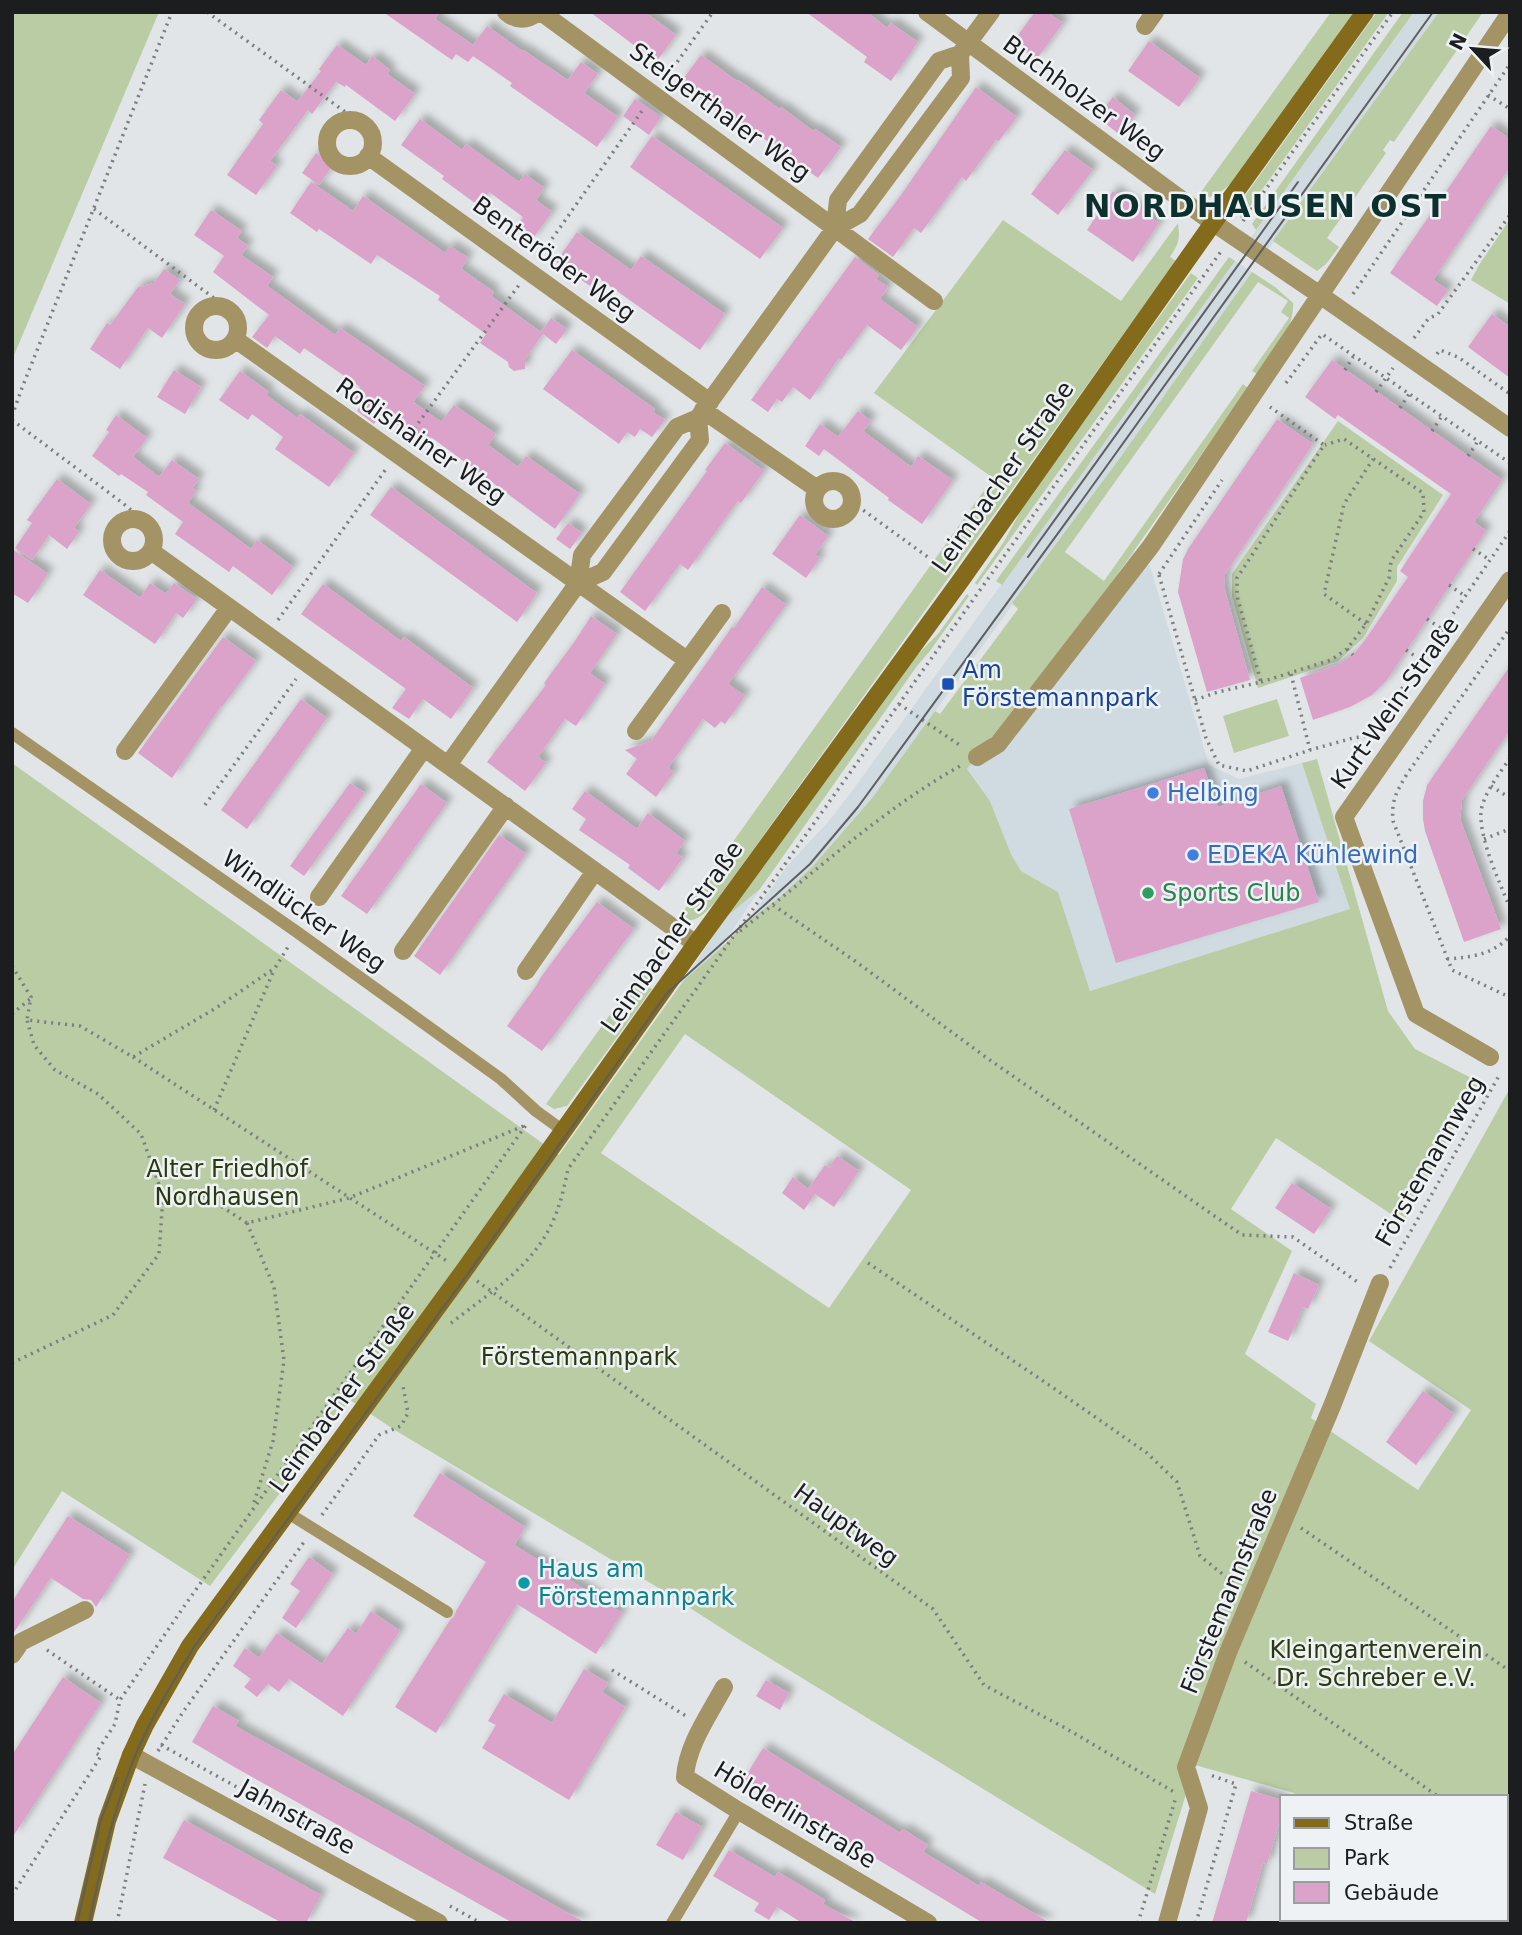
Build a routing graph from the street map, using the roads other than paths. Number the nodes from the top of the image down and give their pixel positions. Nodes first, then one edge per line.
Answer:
1 (506, 12) edge
2 (539, 12) edge
3 (927, 12) edge
4 (991, 12) edge
5 (1365, 12) edge
6 (1510, 13) edge
7 (964, 49) junction
8 (368, 156) junction
9 (1213, 223) junction
10 (835, 228) junction
11 (1320, 295) junction
12 (934, 300) dead end
13 (236, 339) junction
14 (703, 410) junction
15 (1510, 428) edge
16 (817, 489) junction
17 (152, 551) junction
18 (1510, 580) edge
19 (578, 583) junction
20 (229, 608) junction
21 (722, 613) dead end
22 (687, 660) junction
23 (636, 731) dead end
24 (12, 733) edge
25 (424, 748) junction
26 (125, 751) dead end
27 (977, 757) road end
28 (448, 765) junction
29 (506, 806) junction
30 (595, 871) junction
31 (318, 897) dead end
32 (696, 944) junction
33 (403, 951) dead end
34 (526, 971) dead end
35 (1498, 1061) road end
36 (565, 1132) junction
37 (1378, 1289) road end
38 (288, 1513) junction
39 (85, 1610) dead end
40 (447, 1612) dead end
41 (12, 1655) edge
42 (723, 1687) dead end
43 (131, 1755) junction
44 (739, 1811) junction
45 (83, 1923) edge
46 (439, 1923) edge
47 (673, 1923) edge
48 (928, 1923) edge
49 (1167, 1923) edge

1 - 2 street, Steigerthaler Weg
2 - 10 street, Steigerthaler Weg
3 - 7 street, Buchholzer Weg
4 - 7 street
5 - 9 street, Leimbacher Straße
6 - 11 street
7 - 9 street, Buchholzer Weg
7 - 10 street
7 - 10 street
8 - 8 street
8 - 14 street, Benteröder Weg
9 - 11 street, Buchholzer Weg
9 - 32 street, Leimbacher Straße
10 - 12 street, Steigerthaler Weg
10 - 14 street
11 - 15 street, Buchholzer Weg
11 - 27 street
13 - 13 street
13 - 19 street, Rodishainer Weg
14 - 16 street, Benteröder Weg
14 - 19 street
14 - 19 street
16 - 16 street
17 - 17 street
17 - 20 street
18 - 35 street, Kurt-Wein-Straße
19 - 22 street, Rodishainer Weg
19 - 28 street
20 - 25 street
20 - 26 street
21 - 22 street
22 - 23 street
24 - 36 lane, Windlücker Weg
25 - 28 street
25 - 31 street
28 - 29 street
29 - 30 street
29 - 33 street
30 - 32 street
30 - 34 street
32 - 36 street, Leimbacher Straße
36 - 38 street, Leimbacher Straße
37 - 49 street, Förstemannstraße
38 - 40 lane
38 - 43 street, Leimbacher Straße
39 - 41 street
42 - 44 street, Hölderlinstraße
43 - 45 street, Leimbacher Straße
43 - 46 street, Jahnstraße
44 - 47 lane
44 - 48 street, Hölderlinstraße

